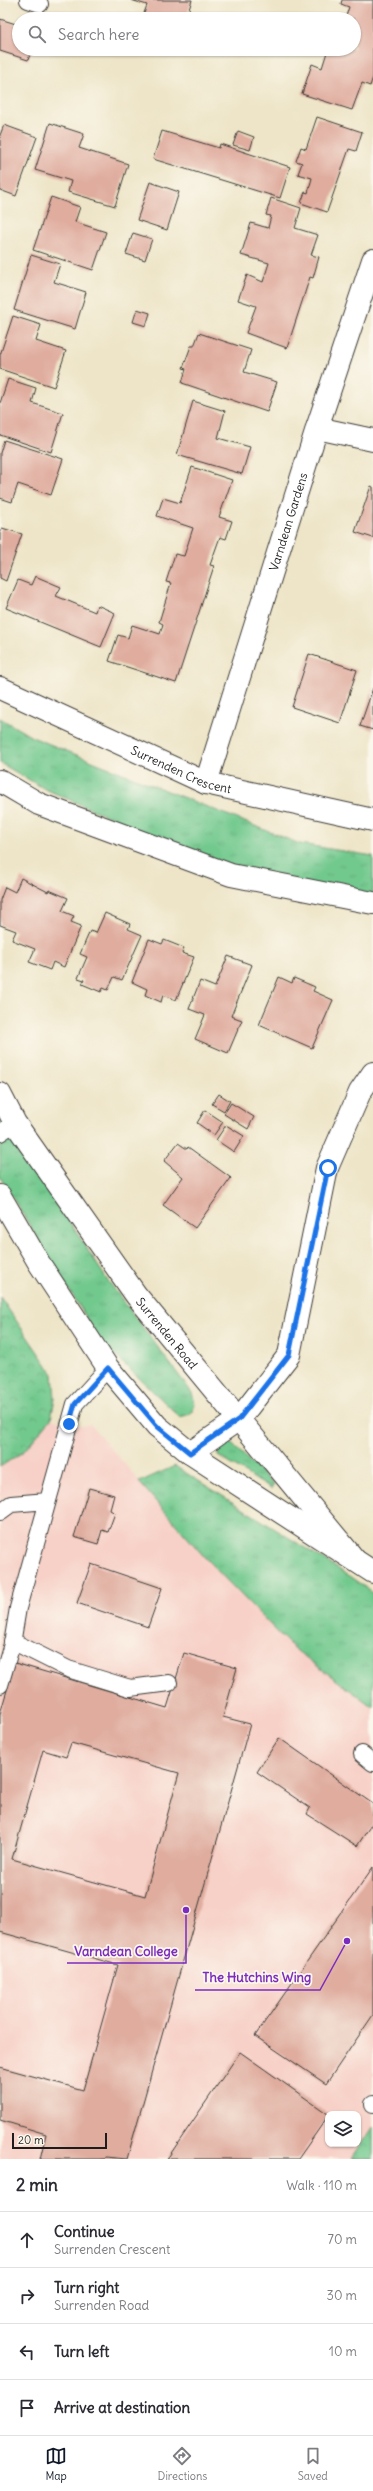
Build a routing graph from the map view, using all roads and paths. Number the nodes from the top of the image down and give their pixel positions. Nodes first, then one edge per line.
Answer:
1 (373, 260) edge
2 (317, 428) junction
3 (373, 440) edge
4 (0, 688) edge
5 (0, 781) edge
6 (206, 783) junction
7 (373, 820) edge
8 (373, 903) edge
9 (373, 1073) edge
10 (0, 1094) edge
11 (8, 1128) edge
12 (0, 1196) edge
13 (108, 1368) junction
14 (239, 1419) junction
15 (190, 1453) junction
16 (48, 1501) junction
17 (0, 1512) edge
18 (354, 1559) junction
19 (373, 1572) edge
20 (12, 1641) junction
21 (169, 1683) dead end
22 (0, 1685) edge

1 - 2 street, Varndean Gardens
2 - 3 street
2 - 6 street, Varndean Gardens
4 - 6 street, Surrenden Crescent
5 - 8 street
6 - 7 street, Surrenden Crescent
9 - 14 street
10 - 11 street, Surrenden Road
11 - 14 street, Surrenden Road
12 - 13 street, Surrenden Road
13 - 15 street, Surrenden Road
13 - 16 lane
14 - 15 street
14 - 18 street, Surrenden Road
15 - 18 street, Surrenden Road
16 - 17 lane
16 - 20 lane
18 - 19 street, Surrenden Road
20 - 21 lane
20 - 22 lane

